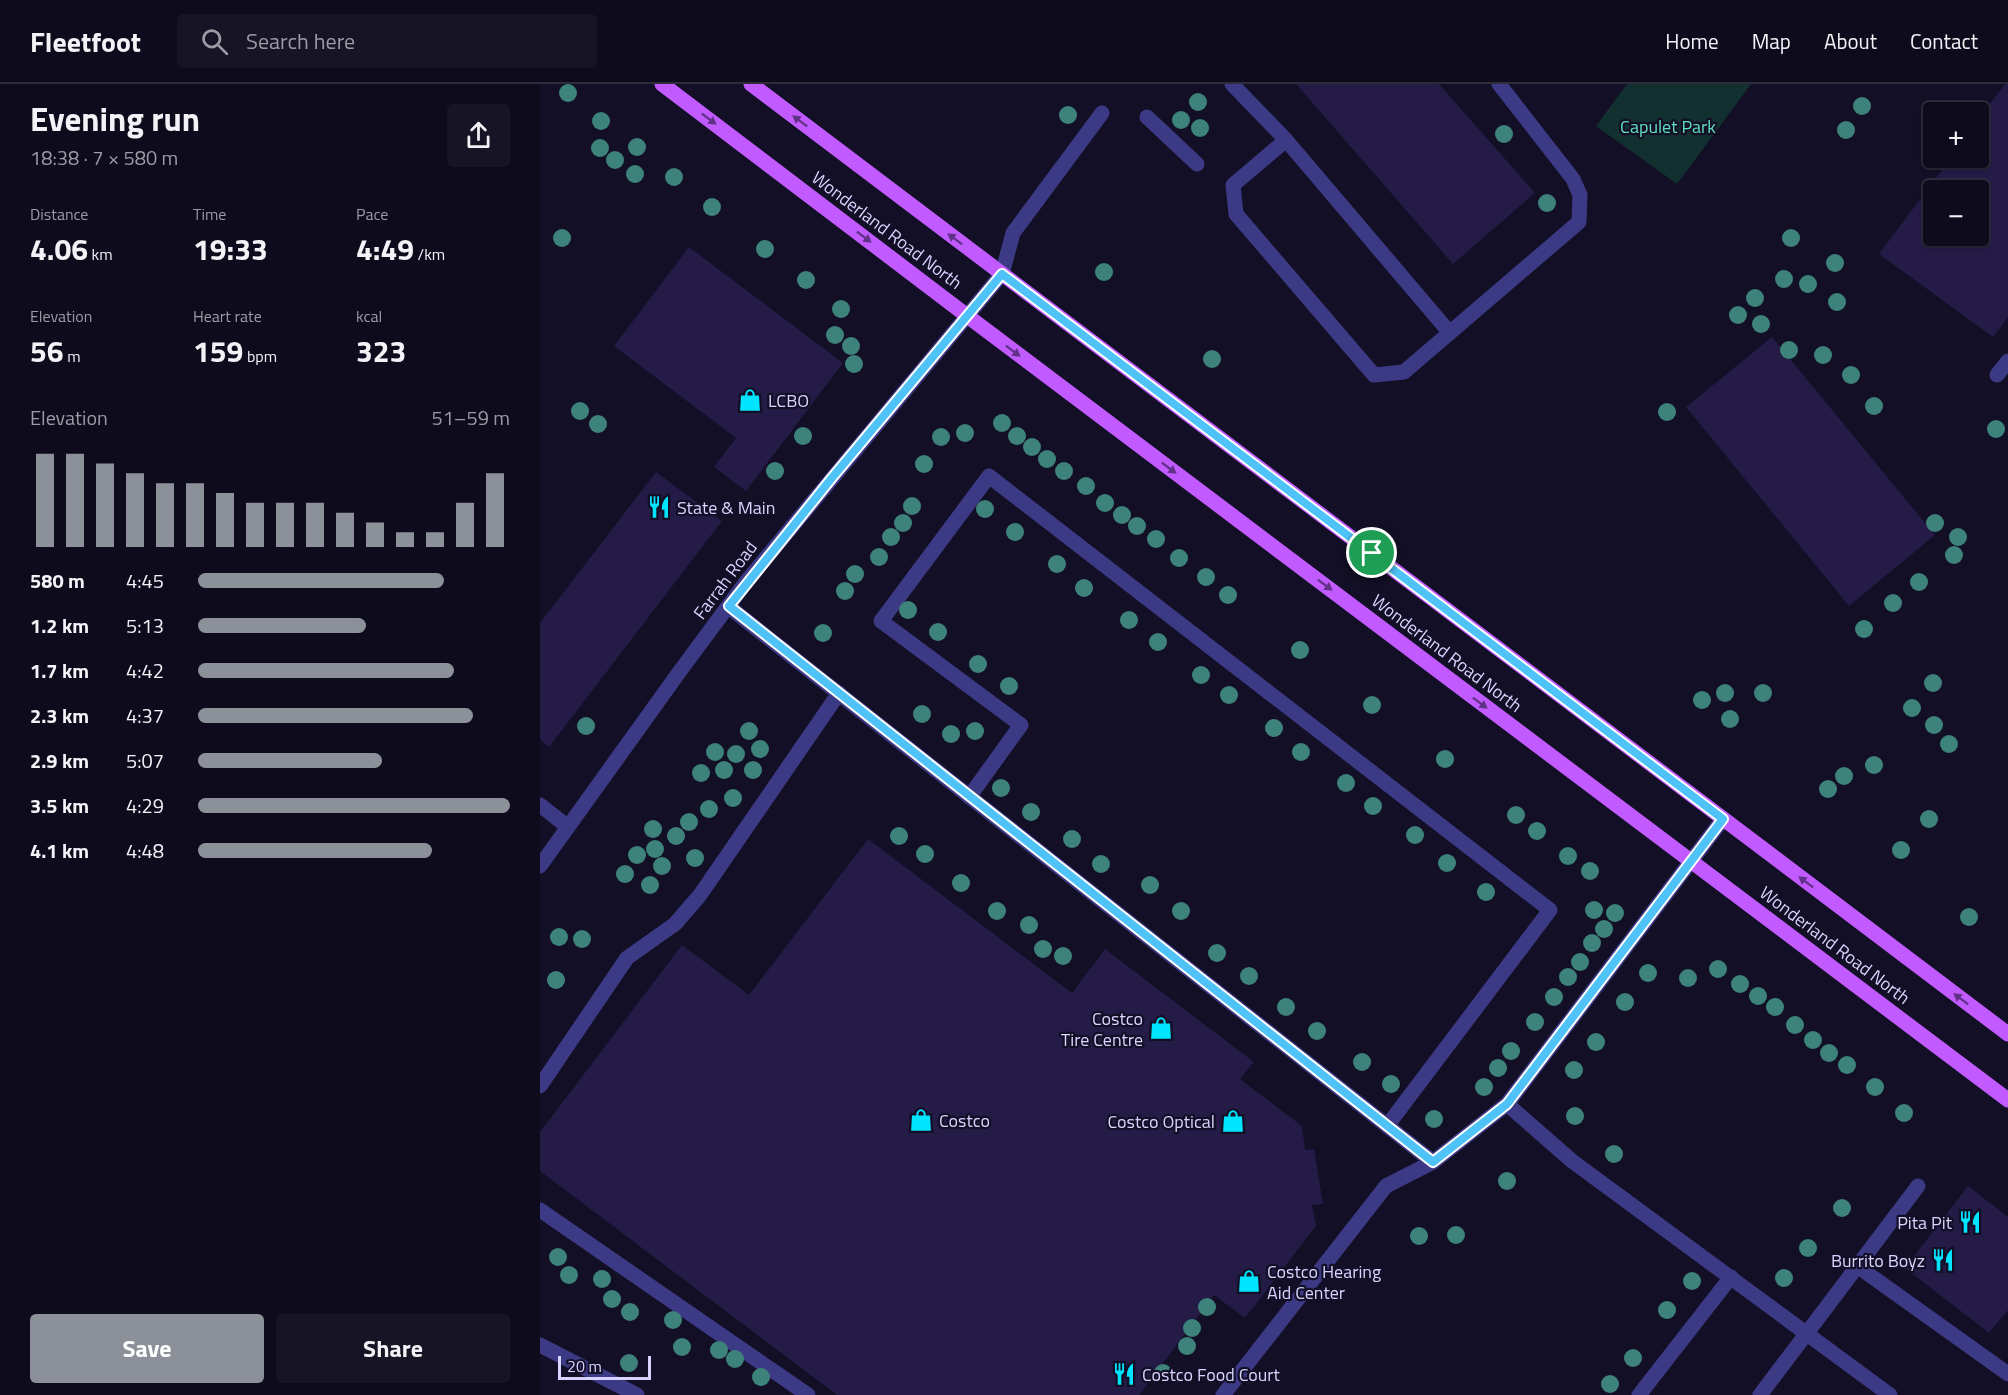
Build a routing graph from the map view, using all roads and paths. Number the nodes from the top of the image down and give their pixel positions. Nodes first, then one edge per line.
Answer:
1 (662, 84) edge
2 (751, 84) edge
3 (1232, 84) edge
4 (1499, 84) edge
5 (1102, 113) dead end
6 (1147, 117) dead end
7 (1286, 140) junction
8 (1197, 164) dead end
9 (1002, 274) junction
10 (966, 315) junction
11 (1450, 333) junction
12 (2008, 361) edge
13 (1997, 375) dead end
14 (729, 606) junction
15 (839, 693) junction
16 (969, 797) junction
17 (540, 805) edge
18 (1723, 819) junction
19 (568, 827) junction
20 (1691, 862) junction
21 (540, 866) edge
22 (2008, 1034) edge
23 (540, 1086) edge
24 (2008, 1100) edge
25 (1507, 1104) junction
26 (1386, 1126) junction
27 (1433, 1162) junction
28 (1918, 1186) dead end
29 (540, 1210) edge
30 (1857, 1266) junction
31 (1731, 1277) junction
32 (1808, 1333) junction
33 (540, 1345) edge
34 (2008, 1374) edge
35 (637, 1395) edge
36 (808, 1395) edge
37 (1223, 1395) edge
38 (1639, 1395) edge
39 (1760, 1395) edge
40 (1890, 1395) edge

1 -> 10 main road, Wonderland Road North
9 -> 2 main road, Wonderland Road North
3 - 7 street
4 - 11 street
5 - 9 street
6 - 8 street
7 - 11 street
7 - 11 street
9 - 10 street, Farrah Road
9 - 18 main road, Wonderland Road North
10 - 14 street, Farrah Road
10 -> 20 main road, Wonderland Road North
12 - 13 street
14 - 15 street
14 - 19 street, Farrah Road
15 - 16 street
15 - 23 street
16 - 26 street
16 - 26 street
17 - 19 street
18 - 20 street
22 -> 18 main road, Wonderland Road North
19 - 21 street, Farrah Road
20 - 24 main road, Wonderland Road North
20 - 25 street
25 - 27 street
25 - 31 street
26 - 27 street
27 - 37 street
28 - 30 street
29 - 36 street
30 - 32 street
30 - 34 street
31 - 32 street
31 - 38 street
32 - 39 street
32 - 40 street
33 - 35 street

